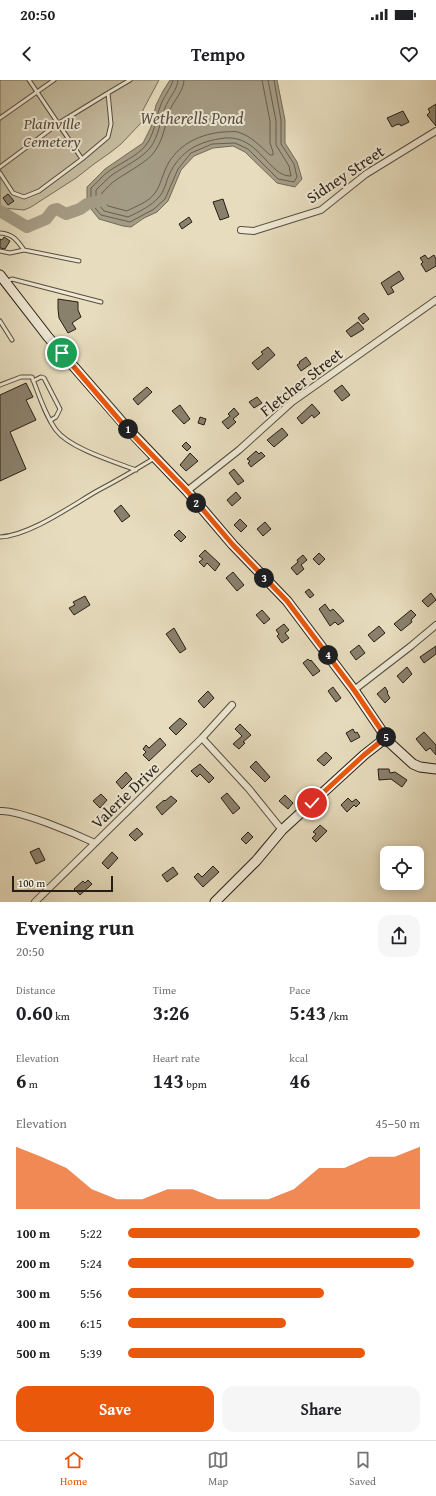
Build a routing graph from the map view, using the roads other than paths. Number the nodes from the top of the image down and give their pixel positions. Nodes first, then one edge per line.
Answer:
1 (29, 80) edge
2 (54, 80) edge
3 (130, 80) edge
4 (36, 92) junction
5 (108, 93) junction
6 (0, 118) edge
7 (59, 123) junction
8 (436, 131) edge
9 (82, 159) junction
10 (0, 167) edge
11 (0, 173) edge
12 (241, 230) dead end
13 (0, 233) edge
14 (24, 250) junction
15 (0, 252) edge
16 (79, 260) dead end
17 (3, 279) edge
18 (436, 300) edge
19 (101, 302) dead end
20 (0, 322) edge
21 (12, 340) dead end
22 (33, 381) junction
23 (0, 385) edge
24 (51, 420) junction
25 (155, 458) junction
26 (136, 470) junction
27 (187, 491) junction
28 (0, 537) edge
29 (436, 624) edge
30 (354, 690) junction
31 (232, 705) dead end
32 (386, 737) junction
33 (202, 738) junction
34 (436, 769) edge
35 (0, 811) edge
36 (282, 830) junction
37 (95, 843) junction
38 (35, 902) edge
39 (215, 902) edge

1 - 4 lane
2 - 4 lane
3 - 5 lane
4 - 6 lane
4 - 7 lane
5 - 7 lane
5 - 9 lane
7 - 9 lane
7 - 10 lane
8 - 12 street, Sidney Street
9 - 11 lane
13 - 14 lane
14 - 15 lane
14 - 16 lane
17 - 19 lane
17 - 25 street
18 - 27 street, Fletcher Street
20 - 21 lane
22 - 23 lane
22 - 24 lane
22 - 24 lane
24 - 26 lane
25 - 26 lane
25 - 27 street
26 - 28 lane
27 - 30 street
29 - 30 street
30 - 32 street
31 - 33 street, Valerie Drive
32 - 34 street
32 - 36 street
33 - 36 street
33 - 37 street, Valerie Drive
35 - 37 street
36 - 39 street
37 - 38 street, Valerie Drive

